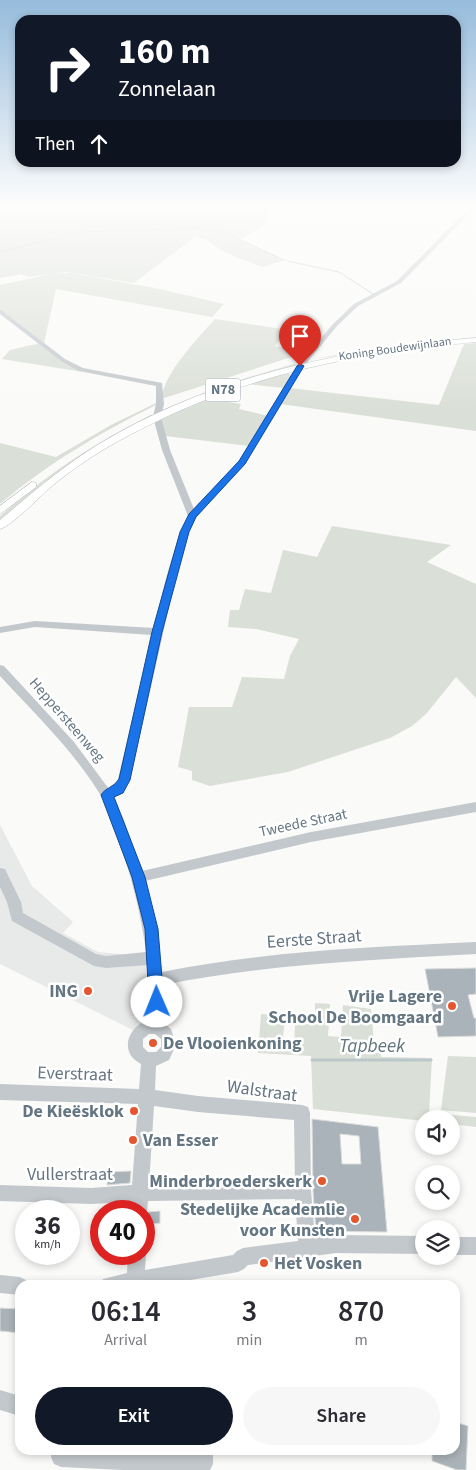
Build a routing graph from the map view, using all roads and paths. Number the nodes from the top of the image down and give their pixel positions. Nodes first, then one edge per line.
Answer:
1 (406, 275) edge
2 (0, 311) edge
3 (476, 335) edge
4 (476, 340) edge
5 (302, 362) junction
6 (158, 413) junction
7 (0, 511) edge
8 (192, 516) junction
9 (0, 526) edge
10 (0, 630) edge
11 (157, 632) junction
12 (0, 669) edge
13 (107, 795) junction
14 (476, 807) edge
15 (0, 873) edge
16 (138, 877) junction
17 (476, 948) edge
18 (155, 958) junction
19 (157, 980) junction
20 (154, 1026) junction
21 (150, 1059) junction
22 (0, 1092) edge
23 (148, 1097) junction
24 (303, 1191) junction
25 (0, 1193) edge
26 (140, 1193) junction
27 (140, 1200) edge
28 (415, 1245) edge
29 (307, 1246) junction
30 (460, 1246) edge
31 (476, 1246) edge
32 (136, 1265) edge
33 (135, 1280) edge
34 (151, 1280) edge
35 (0, 1284) edge
36 (15, 1286) edge
37 (0, 1400) edge
38 (15, 1404) edge
39 (61, 1455) edge
40 (203, 1455) edge
41 (132, 1466) edge

1 - 5 street
2 - 6 street
3 - 5 main road, Koning Boudewijnlaan / N78
4 - 5 main road, Koning Boudewijnlaan / N78
5 - 6 main road, Koning Boudewijnlaan / N78
5 - 8 street
6 - 7 main road, Koning Boudewijnlaan / N78
6 - 8 street
6 - 9 main road, Koning Boudewijnlaan / N78
8 - 11 street
10 - 11 street
11 - 13 street
12 - 13 street, Heppersteenweg
13 - 16 street, Heppersteenweg
14 - 16 street, Tweede Straat
15 - 18 street
16 - 18 street, Heppersteenweg
17 - 19 street, Eerste Straat
18 - 19 street, Heppersteenweg
19 - 20 street, Heppersteenweg
20 - 21 street
20 - 21 street
21 - 23 street
22 - 23 street, Everstraat
23 - 24 street, Walstraat
23 - 26 street
24 - 26 street, Vullerstraat
24 - 29 street, Walstraat
25 - 26 street, Vullerstraat
26 - 27 street
28 - 29 street
29 - 34 street
30 - 31 street
32 - 33 street
35 - 36 street
37 - 38 street
39 - 41 street
40 - 41 street

